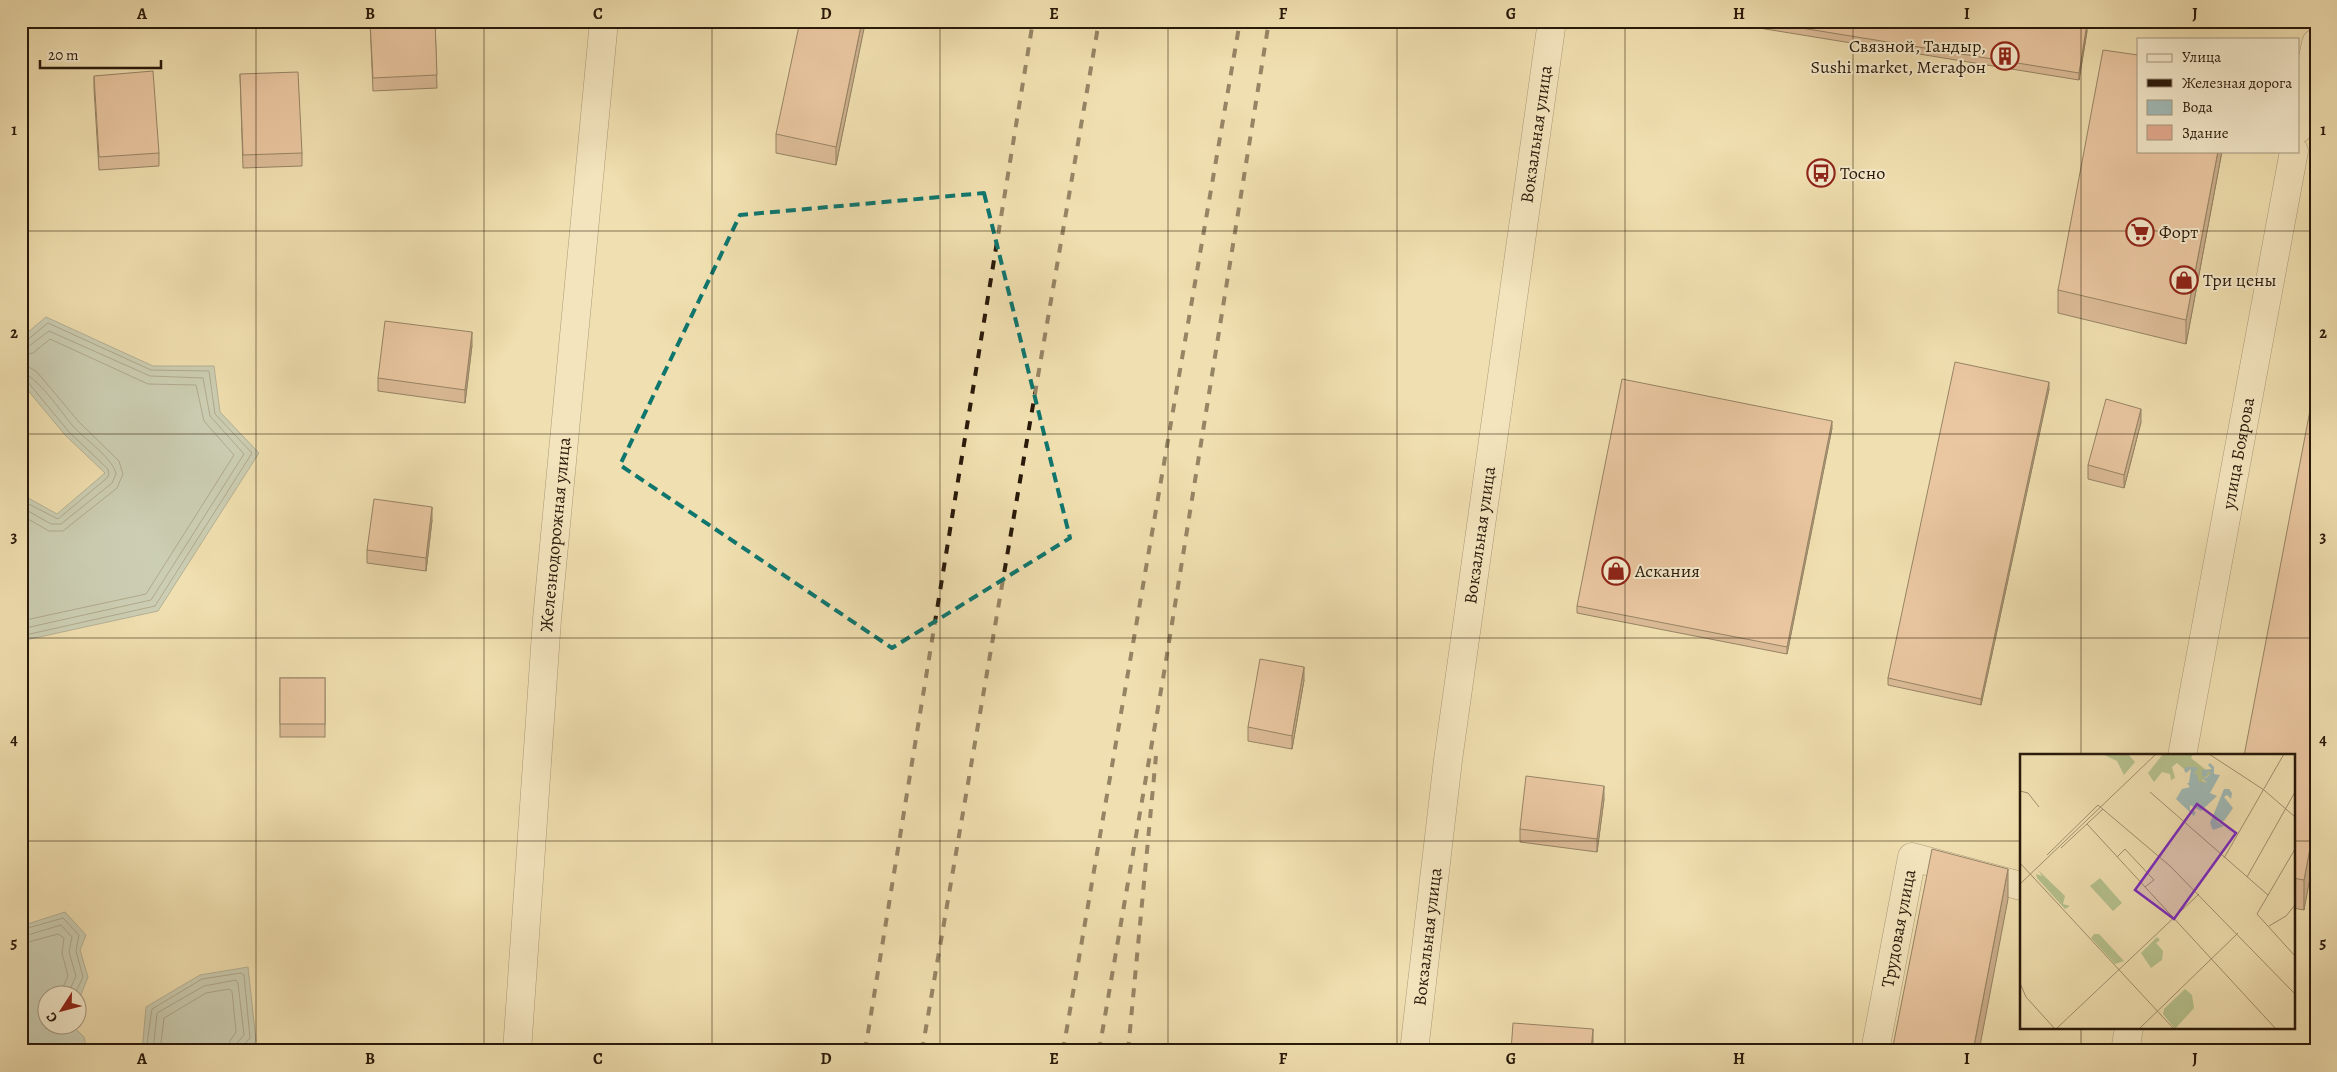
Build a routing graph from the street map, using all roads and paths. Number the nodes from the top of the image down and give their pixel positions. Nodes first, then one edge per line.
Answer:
1 (604, 21) edge
2 (1552, 21) edge
3 (2316, 43) edge
4 (2300, 119) edge
5 (2294, 152) edge
6 (2182, 754) edge
7 (2020, 886) edge
8 (2130, 1030) edge
9 (517, 1051) edge
10 (1414, 1051) edge
11 (1875, 1051) edge
12 (2125, 1051) edge

1 - 9 street, Железнодорожная улица
2 - 10 street, Вокзальная улица
3 - 4 street
5 - 6 street, улица Боярова
7 - 11 street, Трудовая улица
8 - 12 street

